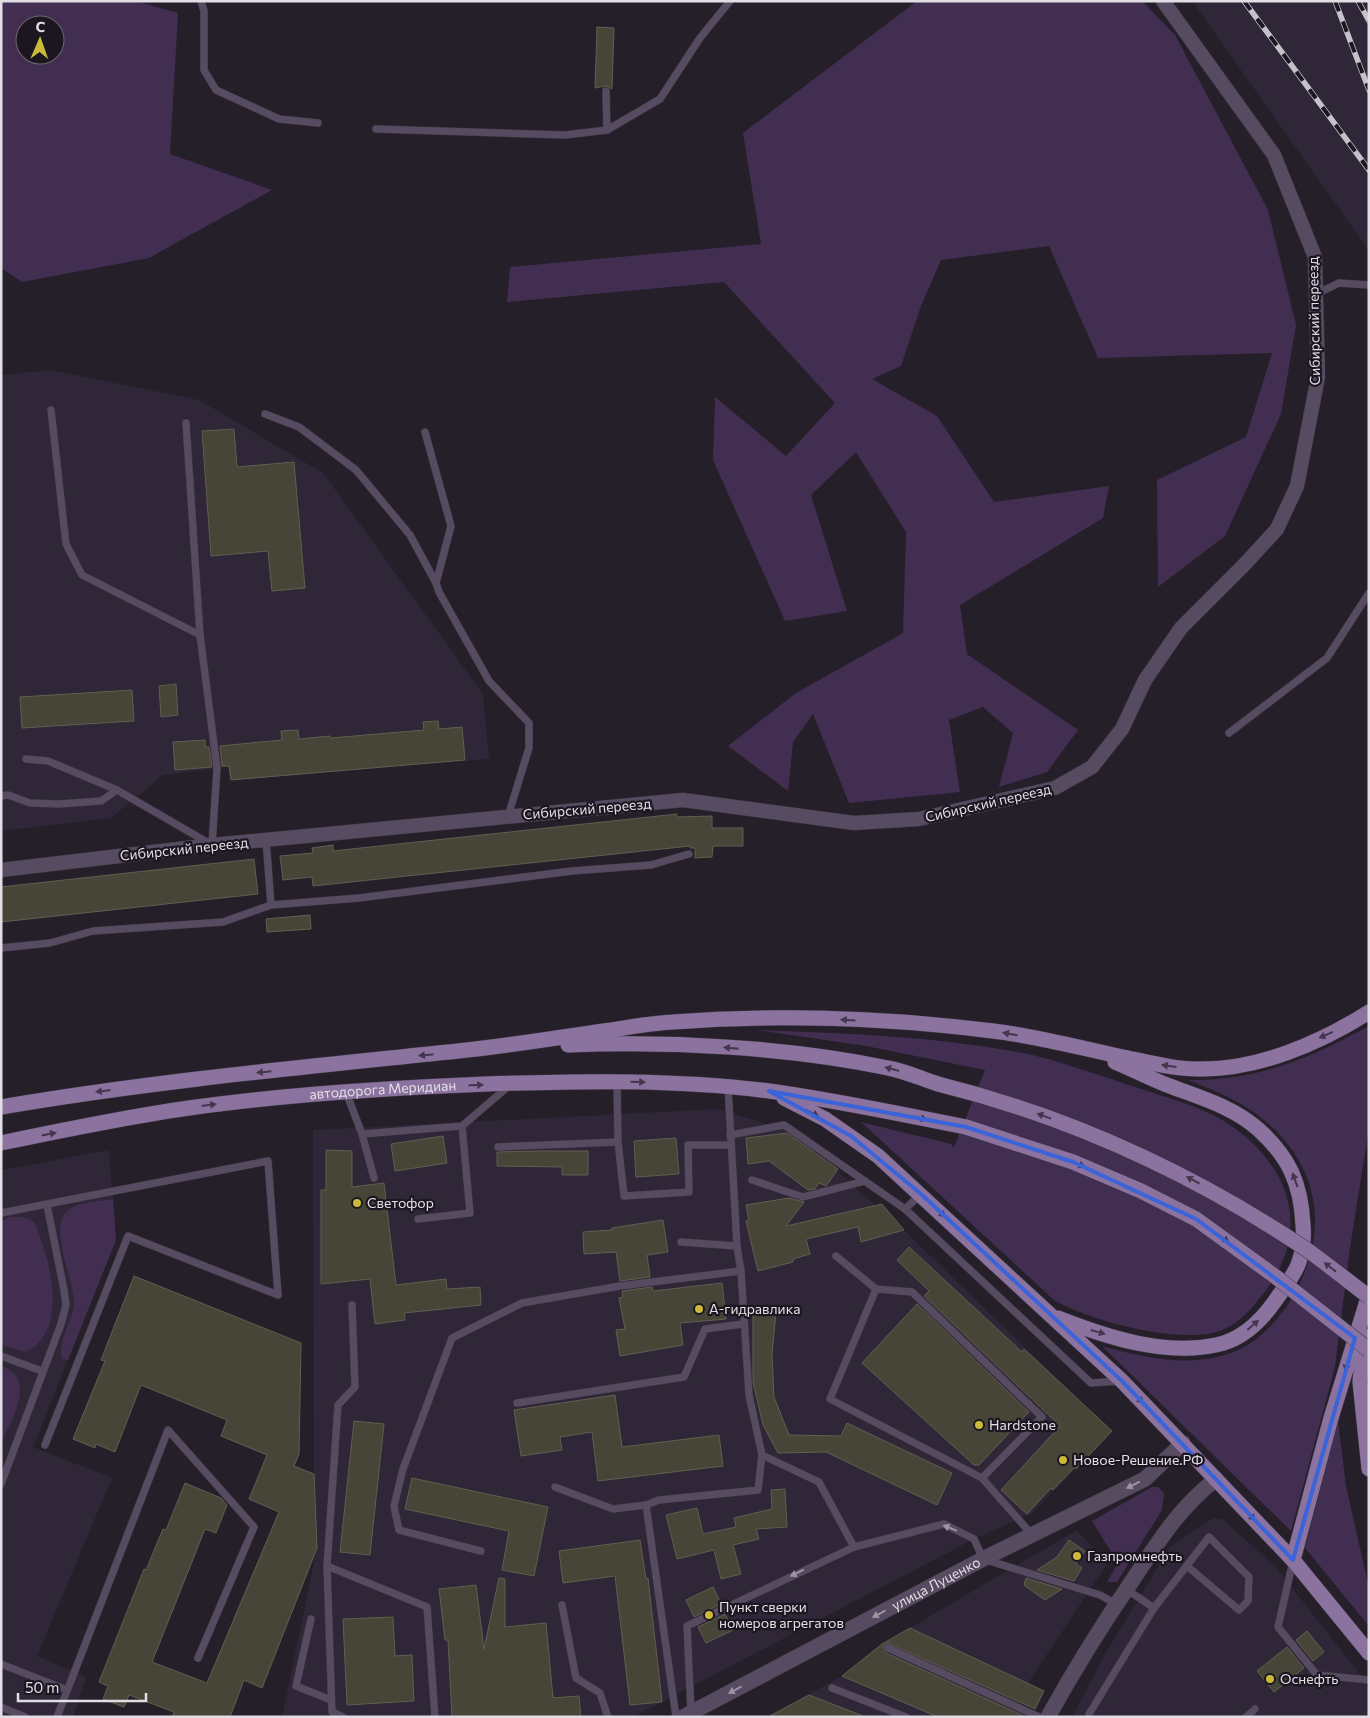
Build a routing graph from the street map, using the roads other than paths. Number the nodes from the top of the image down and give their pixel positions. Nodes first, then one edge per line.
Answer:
1 (201, 1) edge
2 (730, 1) edge
3 (1163, 1) edge
4 (606, 91) dead end
5 (318, 124) dead end
6 (376, 130) dead end
7 (606, 130) junction
8 (1369, 285) edge
9 (1316, 294) junction
10 (51, 410) dead end
11 (266, 414) dead end
12 (186, 423) dead end
13 (425, 432) dead end
14 (436, 583) junction
15 (1369, 594) edge
16 (200, 634) junction
17 (1229, 734) dead end
18 (26, 759) dead end
19 (117, 790) junction
20 (1, 796) edge
21 (508, 816) junction
22 (266, 839) junction
23 (212, 845) junction
24 (689, 854) dead end
25 (1, 870) edge
26 (271, 904) junction
27 (1, 948) edge
28 (1369, 1012) edge
29 (492, 1048) junction
30 (1087, 1049) junction
31 (618, 1082) junction
32 (511, 1083) junction
33 (728, 1087) junction
34 (346, 1091) junction
35 (769, 1091) junction
36 (1, 1107) edge
37 (462, 1126) junction
38 (362, 1134) junction
39 (730, 1135) junction
40 (618, 1142) junction
41 (1, 1143) edge
42 (731, 1145) junction
43 (498, 1147) dead end
44 (374, 1178) dead end
45 (752, 1180) dead end
46 (865, 1182) junction
47 (921, 1194) junction
48 (47, 1205) junction
49 (905, 1209) junction
50 (1, 1213) edge
51 (418, 1219) dead end
52 (681, 1242) dead end
53 (737, 1246) junction
54 (836, 1256) dead end
55 (741, 1271) junction
56 (876, 1289) junction
57 (1368, 1295) edge
58 (352, 1305) dead end
59 (1052, 1316) junction
60 (743, 1324) junction
61 (1369, 1350) edge
62 (1, 1356) edge
63 (42, 1371) junction
64 (1122, 1381) junction
65 (517, 1403) dead end
66 (1183, 1443) junction
67 (45, 1444) dead end
68 (762, 1454) junction
69 (1369, 1469) edge
70 (982, 1478) junction
71 (1216, 1479) junction
72 (1, 1484) edge
73 (555, 1487) dead end
74 (646, 1505) junction
75 (1034, 1536) junction
76 (854, 1546) junction
77 (481, 1551) dead end
78 (983, 1559) junction
79 (1293, 1560) junction
80 (327, 1566) junction
81 (1187, 1566) junction
82 (1126, 1589) junction
83 (1116, 1604) junction
84 (562, 1605) dead end
85 (1154, 1608) junction
86 (311, 1620) dead end
87 (888, 1648) dead end
88 (1369, 1653) edge
89 (198, 1658) dead end
90 (1, 1664) edge
91 (1369, 1680) edge
92 (832, 1688) dead end
93 (67, 1690) junction
94 (331, 1700) junction
95 (1, 1707) edge
96 (1255, 1709) dead end
97 (1089, 1714) dead end
98 (687, 1715) edge
99 (26, 1717) edge
100 (57, 1717) edge
101 (343, 1717) edge
102 (435, 1717) edge
103 (608, 1717) edge
104 (676, 1717) edge
105 (906, 1717) edge
106 (1039, 1717) edge
107 (1048, 1717) edge
108 (1246, 1717) edge

1 - 5 lane
2 - 7 lane
3 - 9 street, Сибирский переезд
4 - 7 lane
6 - 7 lane
8 - 9 lane
9 - 21 street, Сибирский переезд
10 - 16 lane
11 - 14 lane
12 - 16 lane
13 - 14 lane
14 - 21 lane
15 - 17 lane
16 - 23 lane
18 - 19 lane
19 - 20 lane
19 - 23 lane
21 - 22 street, Сибирский переезд
22 - 23 street, Сибирский переезд
22 - 26 lane
23 - 25 street, Сибирский переезд
24 - 26 lane
26 - 27 lane
28 -> 30 main road
30 -> 29 main road
29 -> 36 main road, автодорога Меридиан
57 -> 29 main road, bridge
59 -> 30 main road
31 - 32 main road, автодорога Меридиан
31 -> 33 main road, автодорога Меридиан
31 - 40 lane
34 -> 32 main road, автодорога Меридиан
32 - 37 lane
33 - 35 main road, автодорога Меридиан
33 - 39 lane
34 - 38 lane
41 -> 34 main road, автодорога Меридиан
35 -> 47 main road
35 -> 61 main road, автодорога Меридиан, bridge
37 - 38 lane
37 - 51 lane
38 - 44 lane
39 - 42 lane
39 - 46 lane
40 - 42 lane
40 - 43 lane
42 - 53 lane
45 - 46 lane
46 - 49 lane
47 - 49 lane
47 -> 59 main road
48 - 50 lane
48 - 63 lane
48 - 67 lane
49 - 64 lane
52 - 53 lane
53 - 55 lane
54 - 56 lane
55 - 60 lane
55 - 77 lane
56 - 70 lane
56 - 70 lane
57 - 69 main road
57 -> 79 main road
58 - 80 lane
59 - 64 main road
60 - 65 lane
60 - 68 lane
62 - 63 lane
63 - 72 lane
64 -> 66 main road
66 - 71 main road
66 -> 75 street, улица Луценко
68 - 74 lane
68 - 76 lane
70 - 75 lane
71 -> 79 main road
71 - 82 street
73 - 74 lane
74 - 104 lane
75 - 78 street, улица Луценко
78 -> 76 lane
76 -> 98 lane
78 - 83 lane
78 -> 98 street, улица Луценко
79 - 88 main road
79 - 91 lane
80 - 94 lane
80 - 102 lane
81 - 81 lane
81 - 85 lane
82 - 83 street
82 - 85 lane
83 - 107 street
84 - 103 lane
85 - 97 lane
86 - 94 lane
87 - 106 lane
89 - 93 lane
90 - 93 lane
92 - 105 lane
93 - 100 lane
94 - 101 lane
95 - 99 lane
96 - 108 lane

